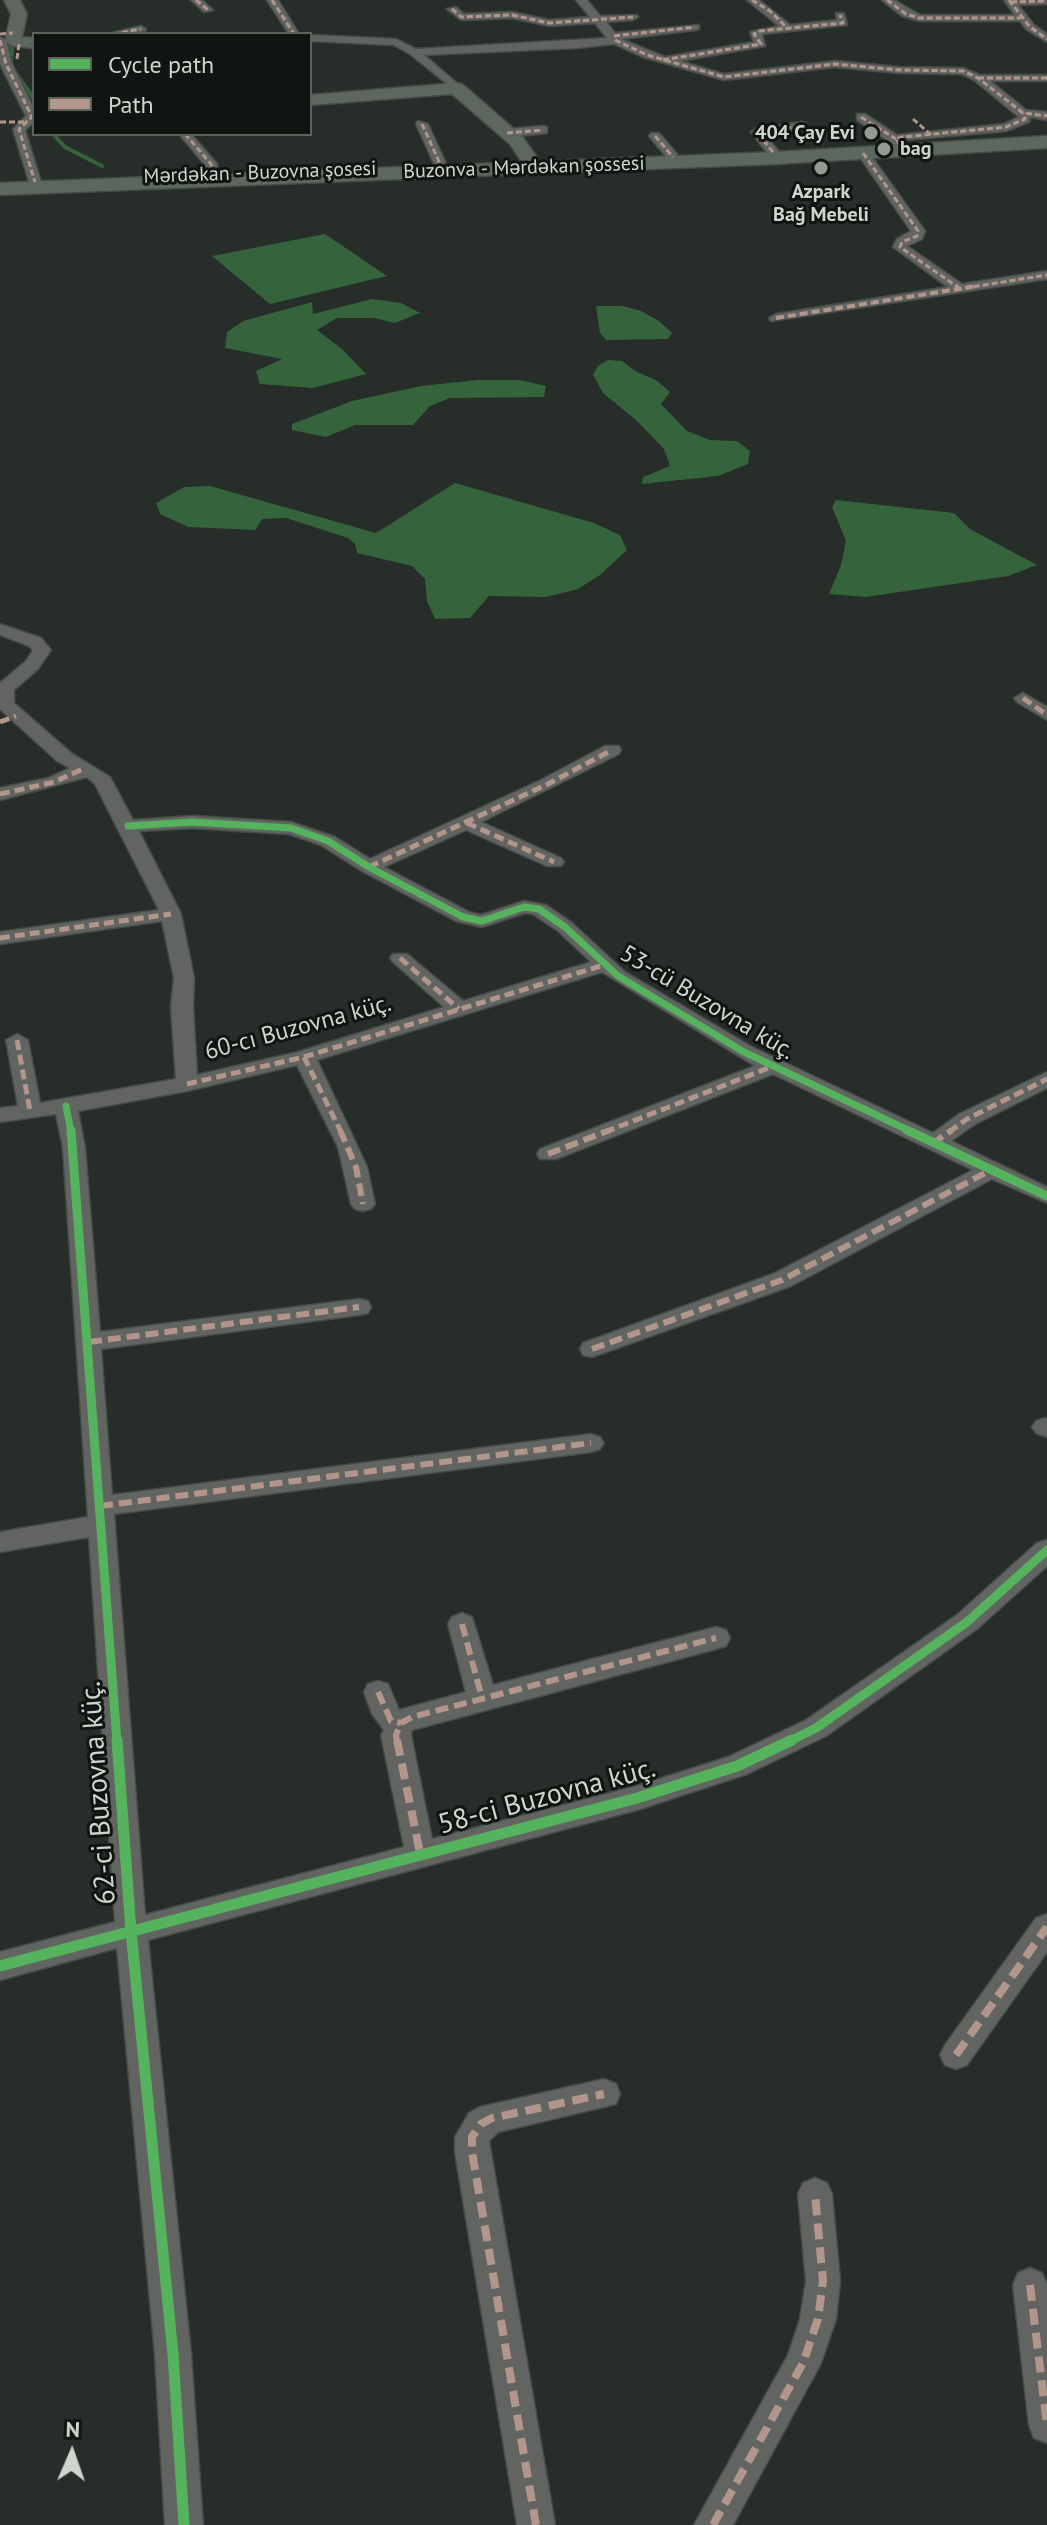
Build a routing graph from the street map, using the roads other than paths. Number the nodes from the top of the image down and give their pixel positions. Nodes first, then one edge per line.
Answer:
1 (12, 0) edge
2 (196, 0) edge
3 (272, 0) edge
4 (581, 0) edge
5 (752, 0) edge
6 (887, 0) edge
7 (1010, 1) edge
8 (1047, 1) edge
9 (452, 9) dead end
10 (208, 10) dead end
11 (840, 15) dead end
12 (633, 17) dead end
13 (1021, 18) junction
14 (598, 20) junction
15 (695, 27) dead end
16 (786, 27) junction
17 (141, 29) dead end
18 (124, 32) edge
19 (293, 32) edge
20 (312, 38) edge
21 (614, 38) junction
22 (1047, 39) edge
23 (14, 42) edge
24 (414, 52) junction
25 (663, 60) junction
26 (6, 78) edge
27 (978, 78) junction
28 (1047, 78) edge
29 (456, 88) junction
30 (312, 100) edge
31 (1023, 113) junction
32 (1047, 116) edge
33 (861, 117) dead end
34 (913, 119) dead end
35 (0, 122) edge
36 (24, 122) junction
37 (422, 124) dead end
38 (802, 126) dead end
39 (543, 130) dead end
40 (507, 133) junction
41 (931, 135) junction
42 (187, 136) edge
43 (655, 136) dead end
44 (1047, 140) edge
45 (898, 142) junction
46 (773, 152) junction
47 (863, 153) junction
48 (673, 157) junction
49 (532, 163) junction
50 (441, 166) junction
51 (215, 175) junction
52 (35, 182) junction
53 (0, 187) edge
54 (1047, 275) edge
55 (960, 289) junction
56 (776, 318) dead end
57 (0, 629) edge
58 (1023, 698) dead end
59 (1047, 715) edge
60 (8, 719) edge
61 (612, 750) dead end
62 (85, 768) junction
63 (0, 794) edge
64 (467, 823) junction
65 (128, 826) junction
66 (554, 862) dead end
67 (369, 867) junction
68 (171, 914) junction
69 (0, 938) edge
70 (400, 958) dead end
71 (604, 965) junction
72 (459, 1009) junction
73 (17, 1040) dead end
74 (304, 1057) junction
75 (771, 1067) junction
76 (1047, 1079) edge
77 (187, 1084) junction
78 (66, 1106) junction
79 (30, 1111) junction
80 (0, 1115) edge
81 (932, 1144) junction
82 (548, 1154) dead end
83 (991, 1170) junction
84 (1047, 1196) edge
85 (363, 1204) dead end
86 (359, 1307) dead end
87 (89, 1342) junction
88 (592, 1349) dead end
89 (591, 1443) dead end
90 (101, 1516) junction
91 (0, 1542) edge
92 (1047, 1550) edge
93 (462, 1624) dead end
94 (716, 1638) dead end
95 (378, 1692) dead end
96 (482, 1698) junction
97 (401, 1723) junction
98 (420, 1853) junction
99 (1047, 1927) edge
100 (131, 1931) junction
101 (0, 1966) edge
102 (956, 2055) dead end
103 (604, 2094) dead end
104 (815, 2194) dead end
105 (1030, 2285) dead end
106 (1047, 2425) edge
107 (184, 2525) edge
108 (536, 2525) edge
109 (713, 2525) edge

1 - 23 street
2 - 10 street
3 - 19 street
4 - 14 street
5 - 16 street
6 - 13 street
7 - 8 street
7 - 13 street
9 - 14 street
11 - 16 street
12 - 14 street
13 - 22 street
14 - 21 street
15 - 21 street
16 - 25 street
17 - 18 street
20 - 24 street
21 - 24 street
21 - 25 street
23 - 26 street
24 - 29 street
25 - 27 street
26 - 36 street
27 - 28 street
27 - 31 street
29 - 30 street
29 - 40 street
31 - 32 street
31 - 41 street
33 - 45 street
34 - 41 street
35 - 36 street
36 - 52 street
37 - 50 street
38 - 46 street
39 - 40 street
40 - 49 street
41 - 45 street
42 - 51 street
43 - 48 street
44 - 45 main road, Mərdəkan - Buzovna şosesi
44 - 47 main road, Buzonva - Mərdəkan şossesi
45 - 46 main road, Mərdəkan - Buzovna şosesi
46 - 48 main road, Mərdəkan - Buzovna şosesi
47 - 53 main road, Buzonva - Mərdəkan şossesi
47 - 55 street
48 - 49 main road, Mərdəkan - Buzovna şosesi
49 - 50 main road, Mərdəkan - Buzovna şosesi
50 - 51 main road, Mərdəkan - Buzovna şosesi
51 - 52 main road, Mərdəkan - Buzovna şosesi
52 - 53 main road, Mərdəkan - Buzovna şosesi
54 - 55 street
55 - 56 street
57 - 60 street
58 - 59 street
60 - 62 street
61 - 64 street
62 - 63 street
62 - 65 street
64 - 66 street
64 - 67 street
65 - 67 street, 53-cü Buzovna küç.
65 - 68 street
67 - 71 street, 53-cü Buzovna küç.
68 - 69 street
68 - 77 street
70 - 72 street
71 - 72 street, 60-cı Buzovna küç.
71 - 75 street, 53-cü Buzovna küç.
72 - 74 street, 60-cı Buzovna küç.
73 - 79 street
74 - 77 street, 60-cı Buzovna küç.
74 - 85 street
75 - 81 street, 53-cü Buzovna küç.
75 - 82 street
76 - 81 street
77 - 78 street, 60-cı Buzovna küç.
78 - 79 street, 60-cı Buzovna küç.
78 - 87 street, 62-ci Buzovna küç.
79 - 80 street, 60-cı Buzovna küç.
81 - 83 street, 53-cü Buzovna küç.
83 - 84 street, 53-cü Buzovna küç.
83 - 88 street
86 - 87 street
87 - 90 street, 62-ci Buzovna küç.
89 - 90 street
90 - 91 street
90 - 100 street, 62-ci Buzovna küç.
92 - 98 street, 58-ci Buzovna küç.
93 - 96 street
94 - 96 street
95 - 97 street
96 - 97 street
97 - 98 street
98 - 100 street, 58-ci Buzovna küç.
99 - 102 street
100 - 101 street, 58-ci Buzovna küç.
100 - 107 street, 62-ci Buzovna küç.
103 - 108 street
104 - 109 street
105 - 106 street

